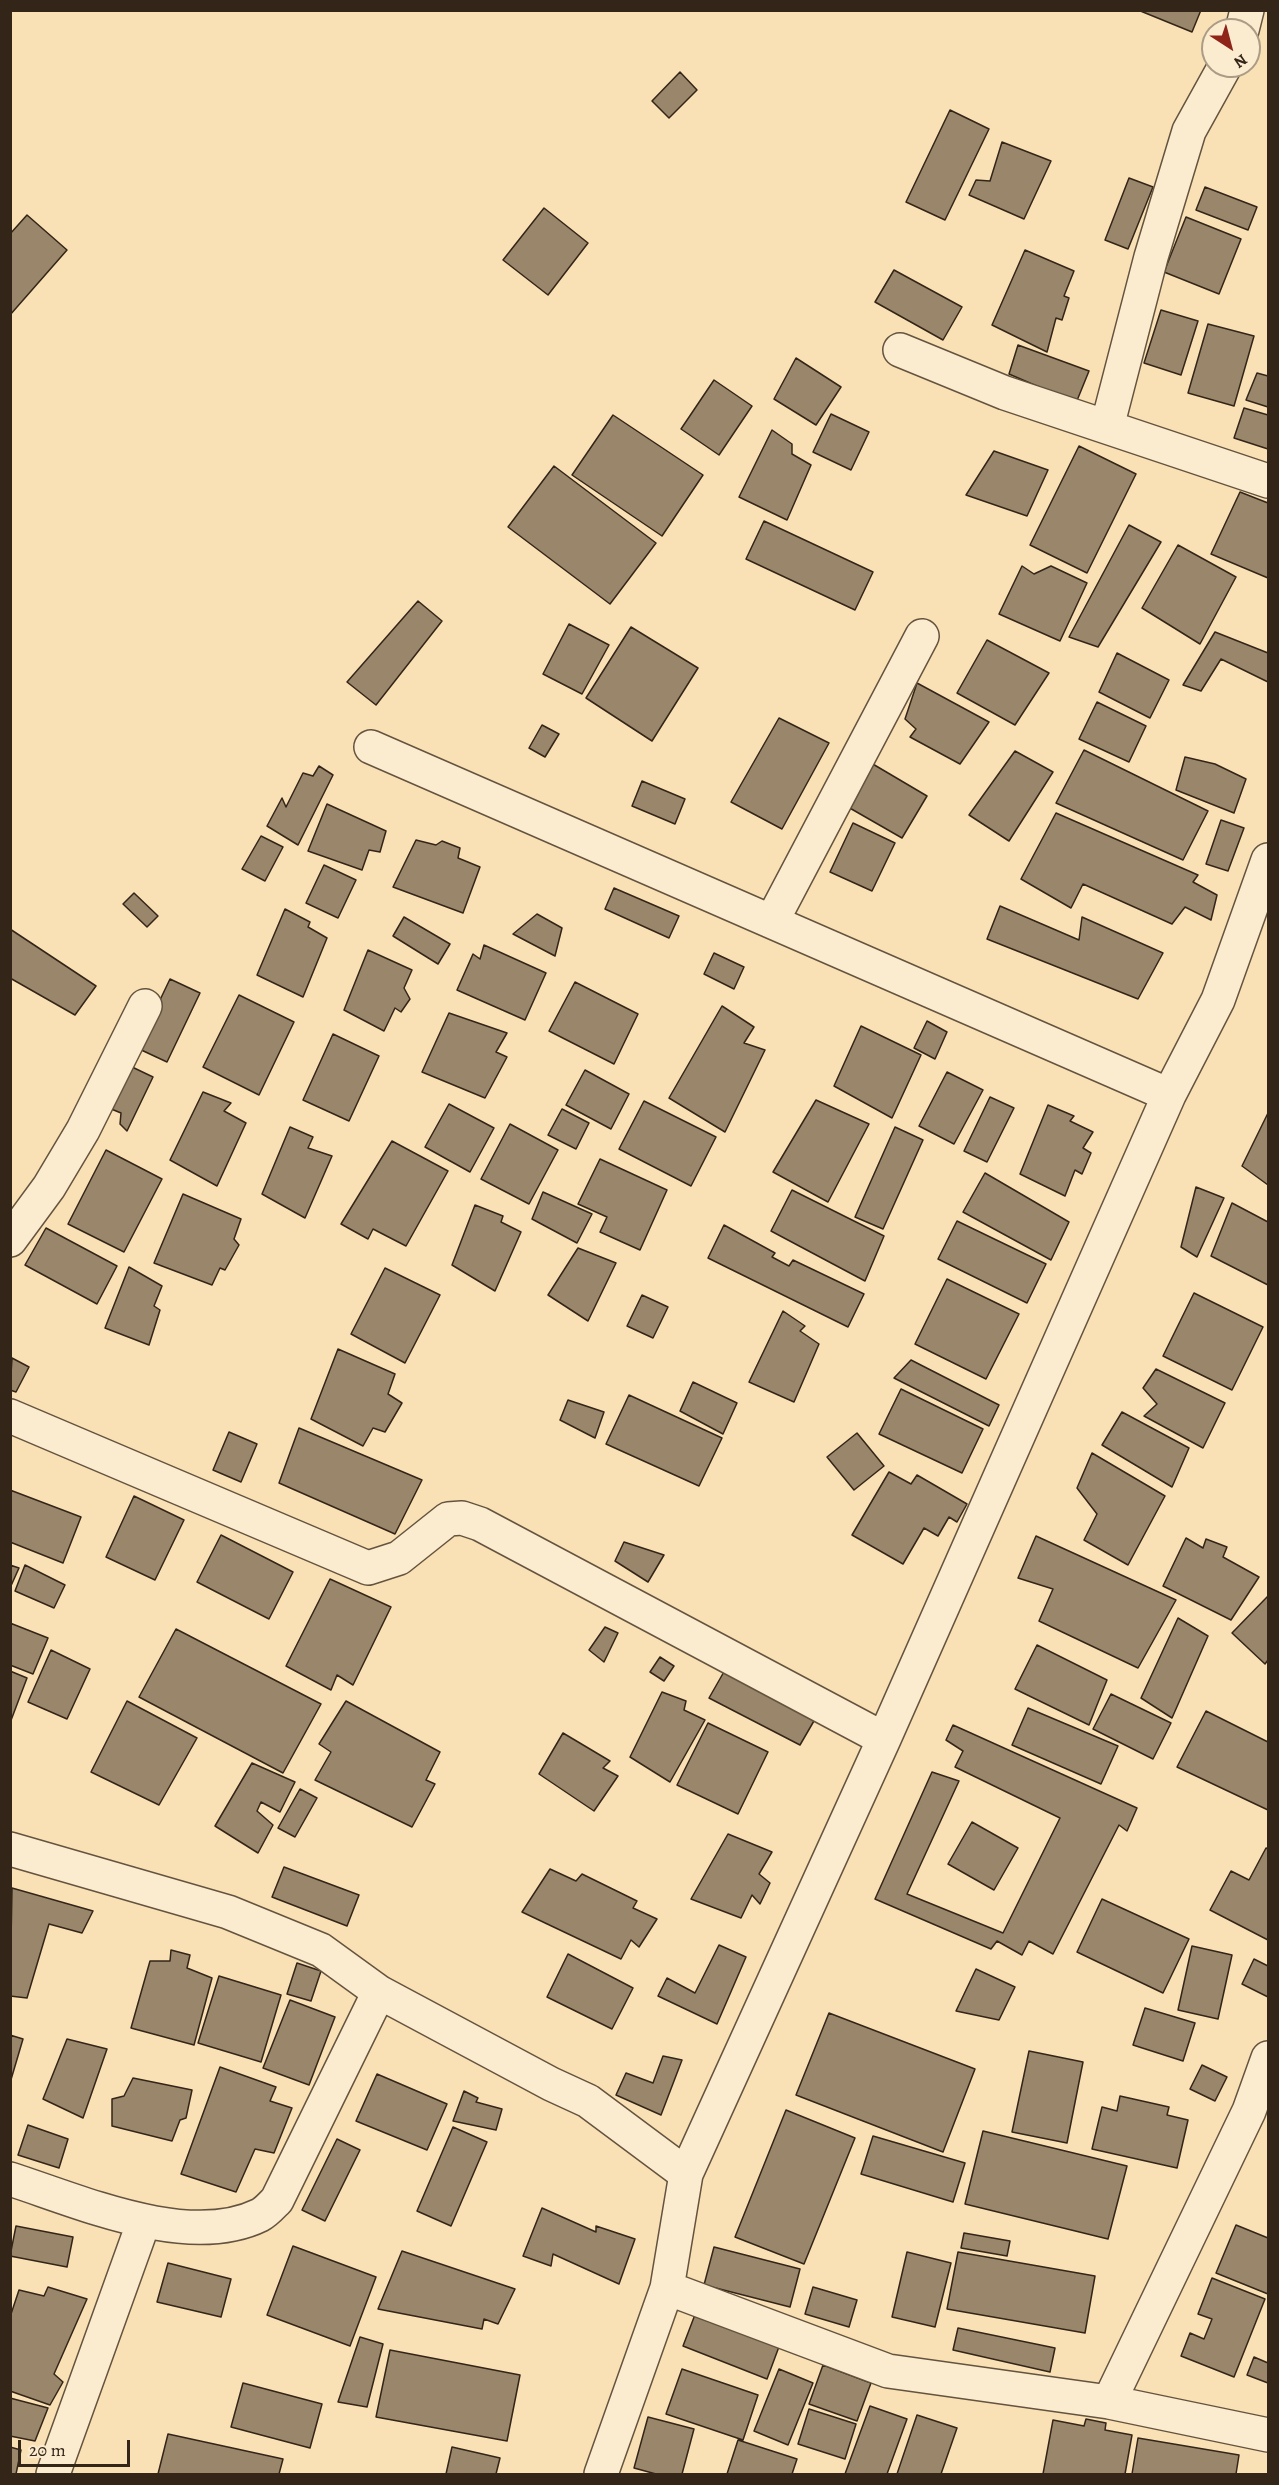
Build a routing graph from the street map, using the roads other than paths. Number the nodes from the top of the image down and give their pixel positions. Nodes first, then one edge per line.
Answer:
1 (1218, 78) edge
2 (900, 350) dead end
3 (1107, 427) junction
4 (1269, 481) edge
5 (922, 636) dead end
6 (371, 747) dead end
7 (1269, 860) edge
8 (772, 921) junction
9 (145, 1006) dead end
10 (1169, 1095) junction
11 (10, 1240) edge
12 (10, 1416) edge
13 (884, 1739) junction
14 (10, 1849) edge
15 (380, 1992) junction
16 (1269, 2058) edge
17 (686, 2174) junction
18 (10, 2180) edge
19 (144, 2221) junction
20 (666, 2288) junction
21 (1109, 2402) junction
22 (1269, 2436) edge
23 (53, 2475) edge
24 (602, 2475) edge

1 - 3 street
2 - 3 street
3 - 4 street
5 - 8 street
6 - 8 street
7 - 10 street
8 - 10 street
9 - 11 street
10 - 13 street
12 - 13 street
13 - 17 street
14 - 15 street
15 - 17 street
15 - 19 street
16 - 21 street
17 - 20 street
18 - 19 street
19 - 23 street
20 - 21 street
20 - 24 street
21 - 22 street

